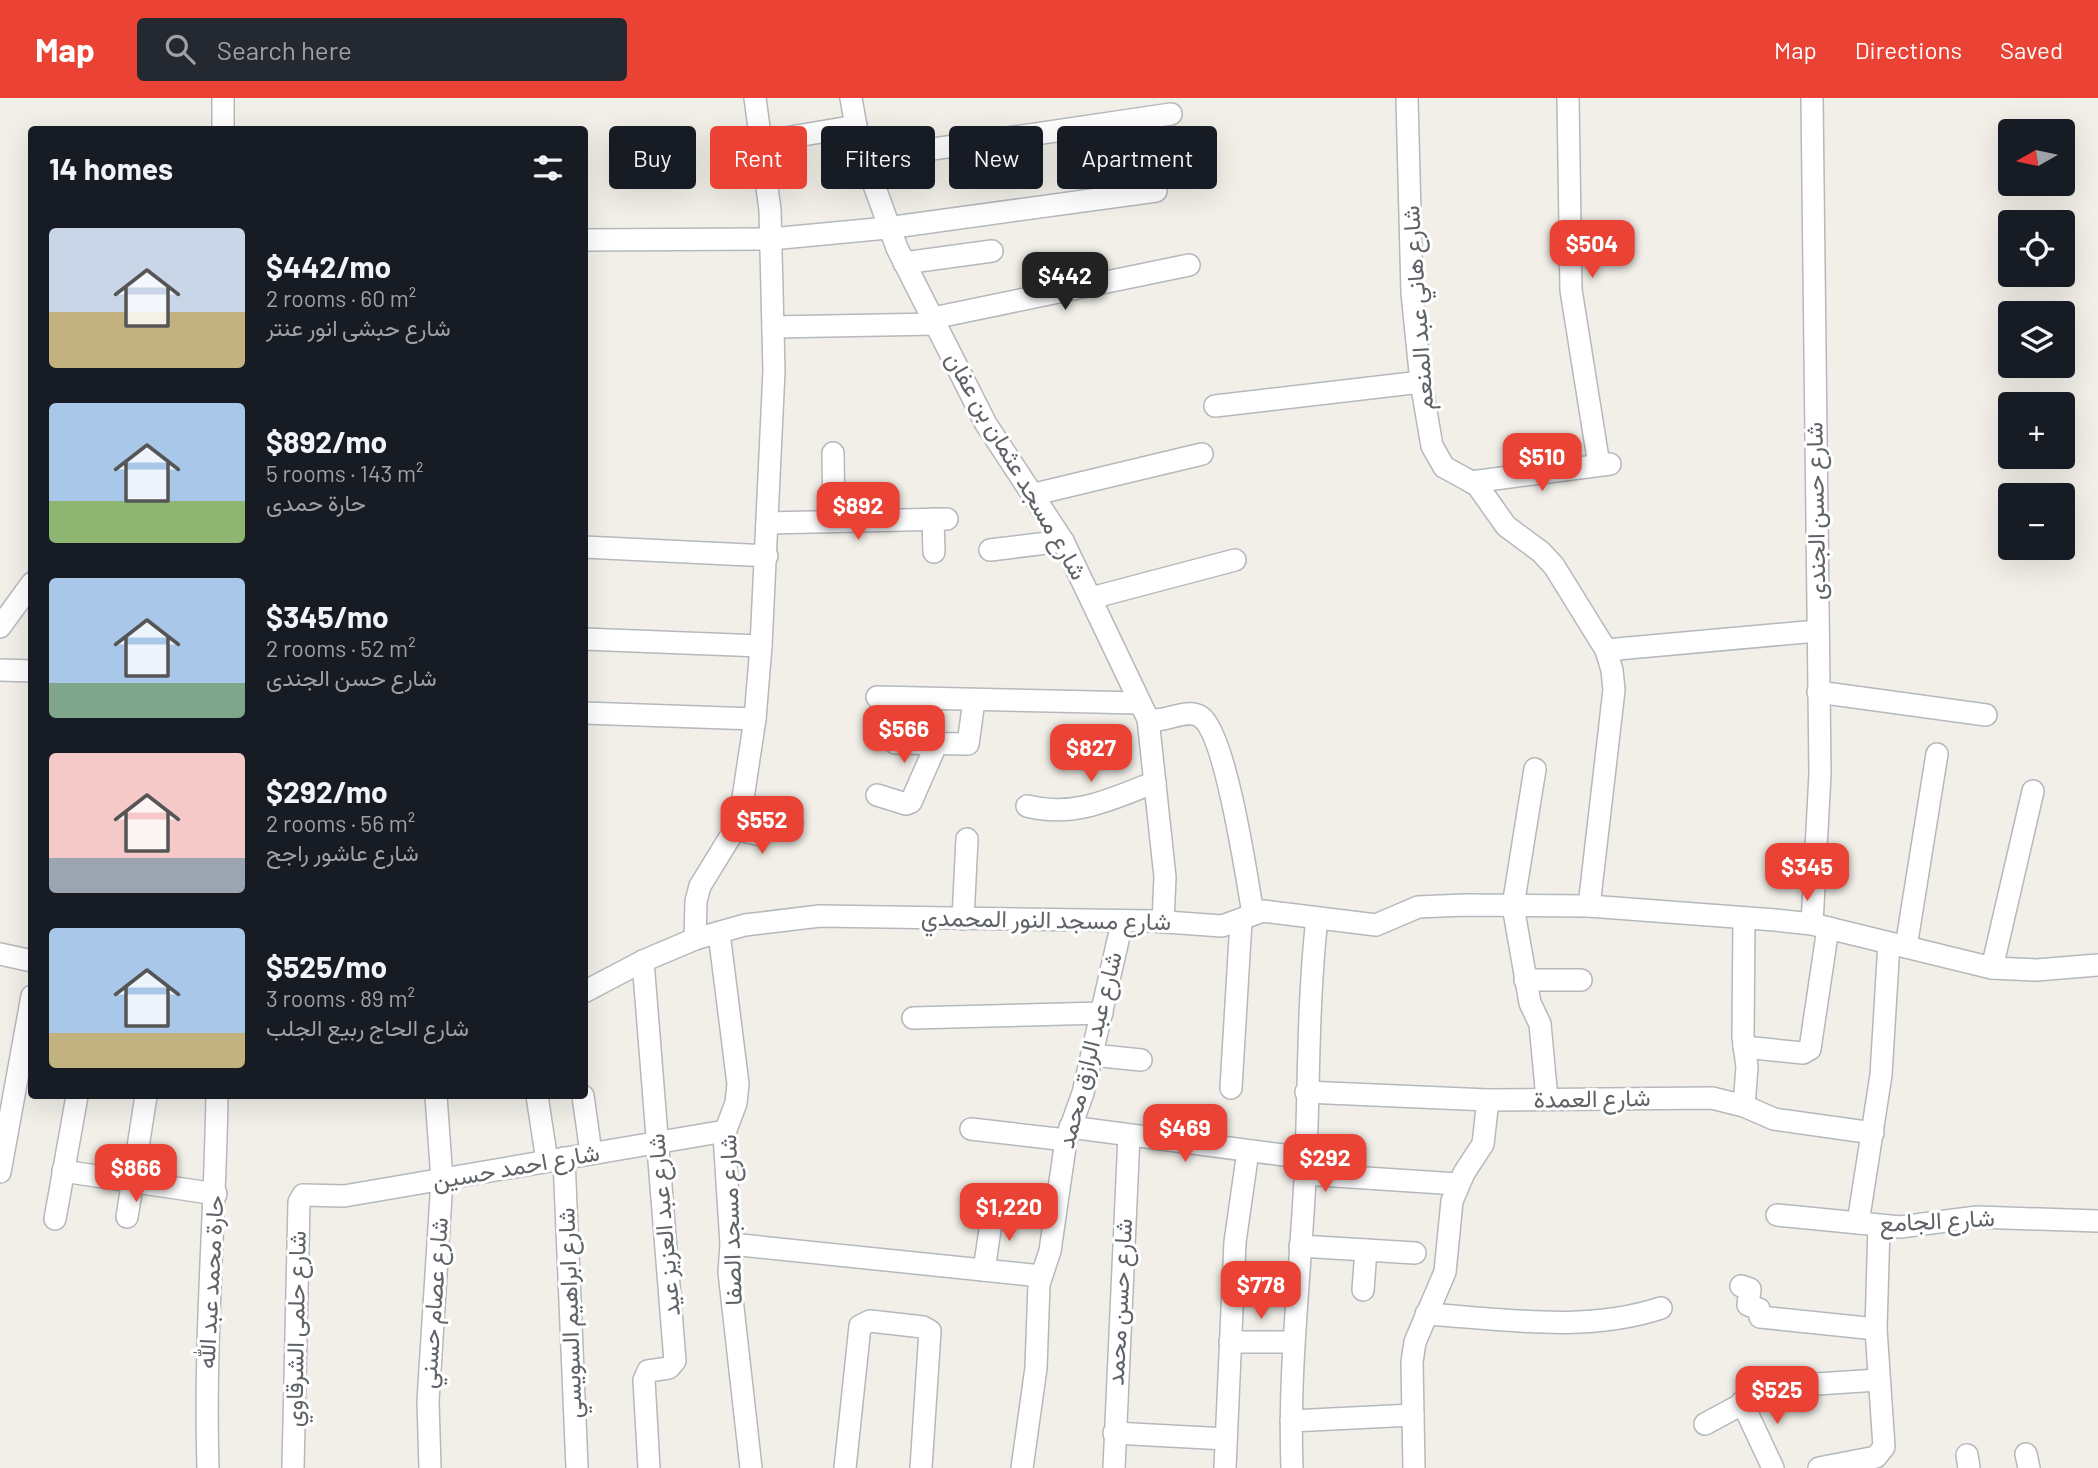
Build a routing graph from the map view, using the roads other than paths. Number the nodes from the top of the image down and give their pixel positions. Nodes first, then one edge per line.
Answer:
1 (223, 98) edge
2 (755, 98) edge
3 (851, 98) edge
4 (1407, 98) edge
5 (1568, 98) edge
6 (1812, 98) edge
7 (1171, 114) dead end
8 (223, 126) edge
9 (759, 126) edge
10 (856, 126) edge
11 (935, 149) edge
12 (766, 189) edge
13 (875, 189) edge
14 (1156, 191) dead end
15 (887, 228) junction
16 (771, 239) junction
17 (588, 240) edge
18 (992, 251) dead end
19 (904, 263) junction
20 (1189, 265) dead end
21 (934, 321) junction
22 (773, 327) junction
23 (1421, 382) junction
24 (1215, 406) dead end
25 (832, 453) dead end
26 (1202, 454) dead end
27 (1471, 482) junction
28 (1035, 494) junction
29 (834, 521) junction
30 (768, 523) junction
31 (1063, 541) junction
32 (588, 547) edge
33 (990, 550) dead end
34 (934, 552) dead end
35 (767, 556) junction
36 (1235, 560) dead end
37 (28, 588) edge
38 (1091, 598) junction
39 (0, 627) edge
40 (1817, 631) junction
41 (588, 639) edge
42 (761, 646) junction
43 (1605, 650) junction
44 (0, 670) edge
45 (28, 671) edge
46 (1818, 692) junction
47 (877, 697) dead end
48 (974, 701) junction
49 (1144, 711) junction
50 (588, 713) edge
51 (1986, 715) dead end
52 (755, 719) junction
53 (895, 743) dead end
54 (936, 745) junction
55 (1937, 754) dead end
56 (1535, 769) dead end
57 (1155, 782) junction
58 (2033, 791) dead end
59 (877, 795) dead end
60 (1027, 806) dead end
61 (792, 822) dead end
62 (735, 829) junction
63 (967, 839) dead end
64 (1513, 906) junction
65 (1588, 906) junction
66 (1247, 917) junction
67 (1317, 918) junction
68 (963, 919) junction
69 (1744, 919) junction
70 (1163, 922) junction
71 (1122, 923) junction
72 (1820, 926) junction
73 (719, 933) junction
74 (695, 939) junction
75 (1897, 945) junction
76 (0, 954) edge
77 (28, 960) edge
78 (643, 961) junction
79 (2098, 965) edge
80 (1992, 968) junction
81 (1525, 980) junction
82 (1581, 980) dead end
83 (588, 990) edge
84 (1102, 1013) junction
85 (28, 1018) edge
86 (913, 1018) dead end
87 (1744, 1047) junction
88 (1093, 1055) junction
89 (1141, 1060) dead end
90 (1231, 1088) dead end
91 (1306, 1092) junction
92 (76, 1099) edge
93 (146, 1099) edge
94 (217, 1099) edge
95 (436, 1099) edge
96 (538, 1099) edge
97 (583, 1099) edge
98 (1547, 1099) junction
99 (1488, 1100) junction
100 (1744, 1106) junction
101 (971, 1129) dead end
102 (725, 1131) junction
103 (1068, 1133) junction
104 (1873, 1133) junction
105 (1129, 1135) junction
106 (657, 1142) junction
107 (1248, 1151) junction
108 (591, 1153) junction
109 (555, 1159) junction
110 (1305, 1166) junction
111 (63, 1171) junction
112 (0, 1172) edge
113 (442, 1180) junction
114 (133, 1182) junction
115 (1457, 1184) junction
116 (216, 1194) junction
117 (307, 1195) joint
118 (993, 1210) dead end
119 (1777, 1215) dead end
120 (127, 1217) dead end
121 (55, 1219) dead end
122 (2098, 1221) edge
123 (1868, 1225) junction
124 (732, 1244) junction
125 (1300, 1246) junction
126 (1366, 1250) junction
127 (1415, 1253) dead end
128 (985, 1270) junction
129 (1041, 1276) junction
130 (1741, 1286) dead end
131 (1363, 1290) dead end
132 (1661, 1308) dead end
133 (1426, 1314) junction
134 (1875, 1329) junction
135 (1230, 1342) junction
136 (1293, 1342) junction
137 (1878, 1380) junction
138 (1742, 1402) junction
139 (1413, 1415) junction
140 (1291, 1421) junction
141 (1704, 1424) dead end
142 (1114, 1433) junction
143 (1226, 1439) junction
144 (1863, 1464) edge
145 (208, 1468) edge
146 (293, 1468) edge
147 (430, 1468) edge
148 (577, 1468) edge
149 (649, 1468) edge
150 (751, 1468) edge
151 (845, 1468) edge
152 (922, 1468) edge
153 (1022, 1468) edge
154 (1114, 1468) edge
155 (1224, 1468) edge
156 (1292, 1468) edge
157 (1413, 1468) edge
158 (1773, 1468) edge
159 (1819, 1468) edge

1 - 8 street
2 - 9 street
3 - 10 street, شارع مسجد عثمان بن عفان
4 - 23 street, شارع هاني عبد المنعم
5 - 27 street
6 - 40 street, شارع حسن الجندى
7 - 11 street
12 - 16 street
13 - 15 street, شارع مسجد عثمان بن عفان
14 - 15 street
15 - 16 street
15 - 19 street, شارع مسجد عثمان بن عفان
16 - 17 street
16 - 22 street
18 - 19 street
19 - 21 street, شارع مسجد عثمان بن عفان
20 - 21 street
21 - 22 street
21 - 28 street, شارع مسجد عثمان بن عفان
22 - 30 street
23 - 24 street
23 - 27 street, شارع هاني عبد المنعم
25 - 29 street
26 - 28 street
27 - 43 street, شارع هاني عبد المنعم
28 - 31 street, شارع مسجد عثمان بن عفان
29 - 30 street
29 - 34 street
30 - 35 street
31 - 33 street
31 - 38 street, شارع مسجد عثمان بن عفان
32 - 35 street
35 - 42 street
36 - 38 street
37 - 39 street
38 - 49 street, شارع مسجد عثمان بن عفان
40 - 43 street
40 - 46 street, شارع حسن الجندى
41 - 42 street
42 - 52 street
43 - 65 street, شارع هاني عبد المنعم
44 - 45 street
46 - 51 street
46 - 72 street, شارع حسن الجندى
47 - 48 street
48 - 49 street
48 - 54 street
49 - 57 street, شارع مسجد عثمان بن عفان
49 - 66 street
50 - 52 street
52 - 62 street
53 - 54 street
54 - 59 street
55 - 75 street
56 - 64 street
57 - 60 street
57 - 70 street, شارع مسجد عثمان بن عفان
58 - 80 street
61 - 62 street
62 - 74 street
63 - 68 street
64 - 65 street, شارع مسجد النور المحمدي
64 - 67 street, شارع مسجد النور المحمدي
64 - 81 street
65 - 69 street, شارع مسجد النور المحمدي
66 - 67 street, شارع مسجد النور المحمدي
66 - 70 street, شارع مسجد النور المحمدي
66 - 90 street
67 - 91 street
68 - 71 street, شارع مسجد النور المحمدي
68 - 73 street, شارع مسجد النور المحمدي
69 - 72 street, شارع مسجد النور المحمدي
69 - 87 street
70 - 71 street, شارع مسجد النور المحمدي
71 - 84 street, شارع عبد الرازق محمد
72 - 75 street, شارع مسجد النور المحمدي
72 - 87 street, شارع حسن الجندى
73 - 74 street, شارع مسجد النور المحمدي
73 - 102 street, شارع مسجد الصفا
74 - 78 street, شارع مسجد النور المحمدي
75 - 80 street, شارع مسجد النور المحمدي
75 - 104 street
76 - 77 street
78 - 83 street, شارع مسجد النور المحمدي
78 - 106 street, شارع عبد العزيز عيد
79 - 80 street, شارع مسجد النور المحمدي
81 - 82 street
81 - 98 street
84 - 86 street
84 - 88 street, شارع عبد الرازق محمد
85 - 112 street
87 - 100 street
88 - 89 street
88 - 103 street, شارع عبد الرازق محمد
91 - 99 street, شارع العمدة
91 - 110 street
92 - 111 street
93 - 114 street
94 - 116 street, حارة محمد عبد الله
95 - 113 street, شارع عصام حسني
96 - 109 street, شارع ابراهيم السويسي
97 - 108 street
98 - 99 street, شارع العمدة
98 - 100 street, شارع العمدة
99 - 115 street
100 - 104 street, شارع العمدة
101 - 103 street
102 - 106 street, شارع احمد حسين
102 - 124 street, شارع مسجد الصفا
103 - 105 street
103 - 129 street, شارع عبد الرازق محمد
104 - 123 street
105 - 107 street
105 - 142 street, شارع حسن محمد
106 - 108 street, شارع احمد حسين
106 - 149 street, شارع عبد العزيز عيد
107 - 110 street
107 - 135 street
108 - 109 street, شارع احمد حسين
109 - 113 street, شارع احمد حسين
109 - 148 street, شارع ابراهيم السويسي
110 - 115 street
110 - 125 street
111 - 114 street
111 - 121 street
113 - 117 street, شارع احمد حسين
113 - 147 street, شارع عصام حسني
114 - 116 street
114 - 120 street
115 - 133 street
116 - 145 street, حارة محمد عبد الله
117 - 146 street, شارع حلمى الشرقاوي
118 - 128 street
119 - 123 street, شارع الجامع
122 - 123 street, شارع الجامع
123 - 134 street
124 - 128 street
124 - 150 street, شارع مسجد الصفا
125 - 126 street
125 - 136 street
126 - 127 street
126 - 131 street
128 - 129 street
129 - 153 street, شارع عبد الرازق محمد
130 - 134 street
132 - 133 street
133 - 139 street
134 - 137 street
135 - 136 street
135 - 143 street
136 - 140 street
137 - 138 street
137 - 144 street
138 - 141 street
138 - 158 street
139 - 140 street
139 - 157 street
140 - 156 street
142 - 143 street
142 - 154 street, شارع حسن محمد
143 - 155 street
144 - 159 street
151 - 152 street

